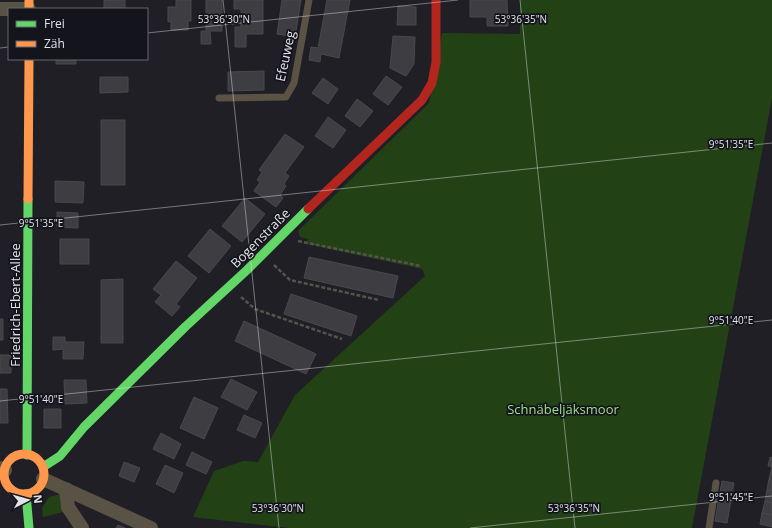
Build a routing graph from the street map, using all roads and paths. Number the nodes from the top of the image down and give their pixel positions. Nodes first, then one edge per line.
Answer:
1 (309, 0) edge
2 (436, 0) edge
3 (29, 60) edge
4 (219, 98) dead end
5 (285, 231) junction
6 (273, 264) dead end
7 (421, 266) dead end
8 (241, 297) dead end
9 (379, 300) dead end
10 (342, 339) dead end
11 (27, 455) junction
12 (3, 469) edge
13 (43, 473) junction
14 (716, 483) dead end
15 (66, 489) junction
16 (26, 494) junction
17 (28, 528) edge
18 (82, 528) edge
19 (151, 528) edge
20 (709, 528) edge

1 - 4 lane, Efeuweg
2 - 5 street, Bogenstraße
3 - 11 street, Friedrich-Ebert-Allee
5 - 7 path
5 - 13 street, Bogenstraße
6 - 9 path
8 - 10 path
11 - 12 street
11 - 13 street
12 - 16 street
13 - 15 street
13 - 16 street
14 - 20 lane
15 - 18 street
15 - 19 street
16 - 17 street

